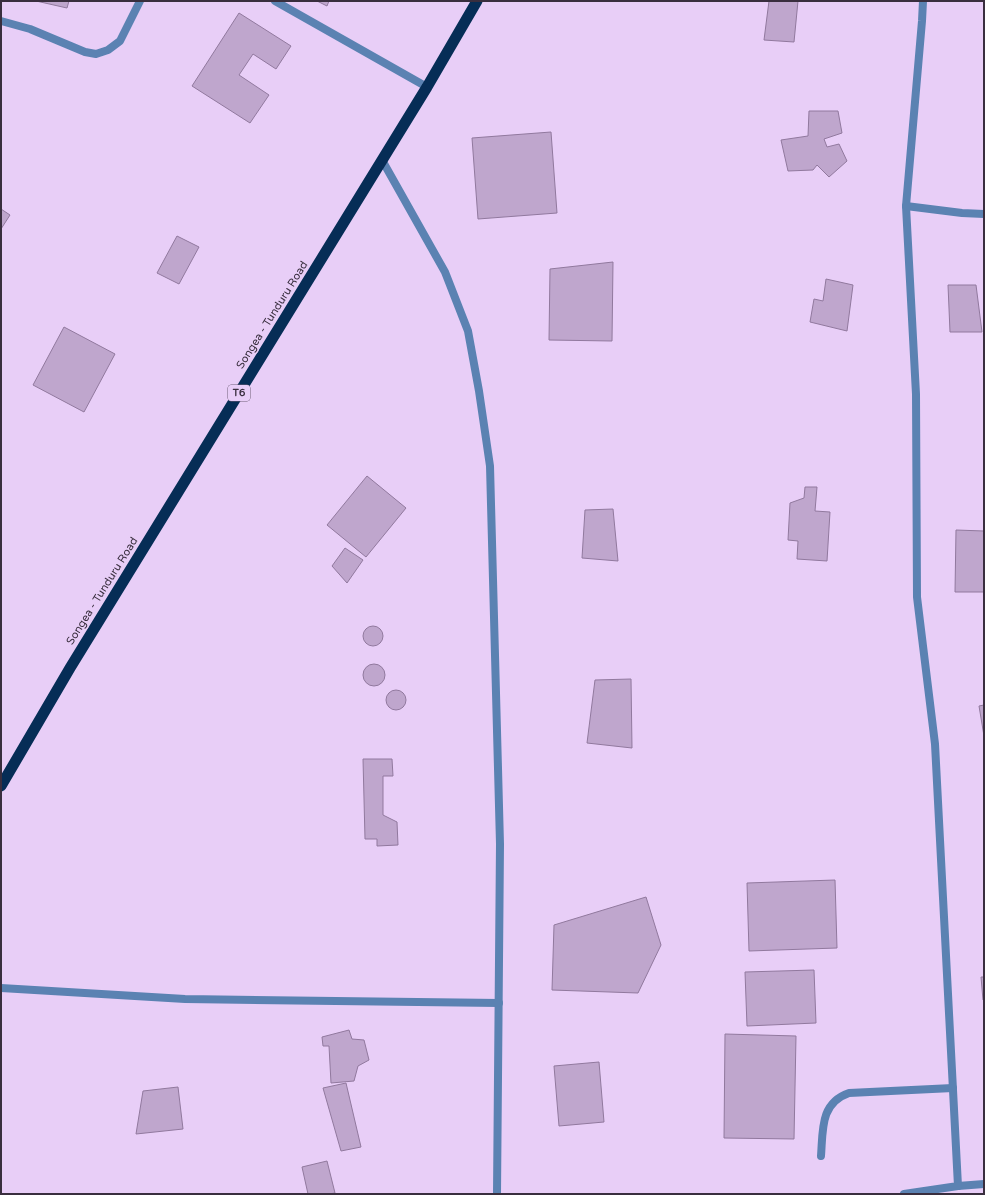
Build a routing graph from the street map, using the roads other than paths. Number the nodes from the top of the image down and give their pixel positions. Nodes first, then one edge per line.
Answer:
1 (140, 1) edge
2 (275, 1) edge
3 (477, 1) edge
4 (923, 1) edge
5 (1, 21) edge
6 (427, 87) junction
7 (382, 160) junction
8 (906, 206) junction
9 (984, 214) edge
10 (1, 786) edge
11 (1, 988) edge
12 (499, 1003) junction
13 (953, 1088) junction
14 (820, 1156) dead end
15 (984, 1184) edge
16 (958, 1186) junction
17 (497, 1194) edge
18 (904, 1194) edge

1 - 5 street
2 - 6 street
3 - 6 highway, Songea - Tunduru Road / T6
4 - 8 street
6 - 7 highway, Songea - Tunduru Road / T6
7 - 10 highway, Songea - Tunduru Road / T6
7 - 12 street
8 - 9 street
8 - 13 street
11 - 12 street
12 - 17 street
13 - 14 street
13 - 16 street
15 - 16 street
16 - 18 street

